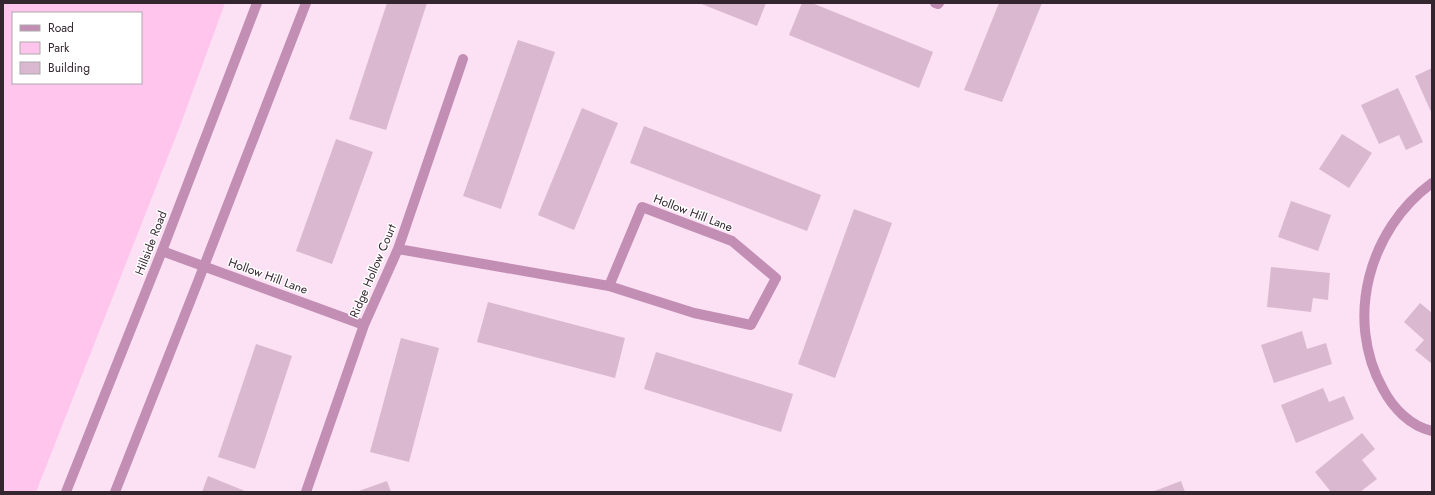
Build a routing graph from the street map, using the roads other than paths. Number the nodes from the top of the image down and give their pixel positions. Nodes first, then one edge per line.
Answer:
1 (257, 3) edge
2 (306, 3) edge
3 (935, 3) edge
4 (939, 3) edge
5 (463, 59) dead end
6 (1432, 183) edge
7 (398, 249) junction
8 (162, 251) junction
9 (204, 266) junction
10 (609, 286) junction
11 (364, 325) junction
12 (1432, 431) edge
13 (66, 492) edge
14 (115, 492) edge
15 (306, 492) edge

1 - 8 street, Hillside Road
2 - 9 street
3 - 4 street
5 - 7 street, Ridge Hollow Court
6 - 12 street
7 - 10 street, Hollow Hill Lane
7 - 11 street, Ridge Hollow Court
8 - 9 street, Hollow Hill Lane
8 - 13 street, Hillside Road
9 - 11 street, Hollow Hill Lane
9 - 14 street
10 - 10 street, Hollow Hill Lane
11 - 15 street, Ridge Hollow Court

